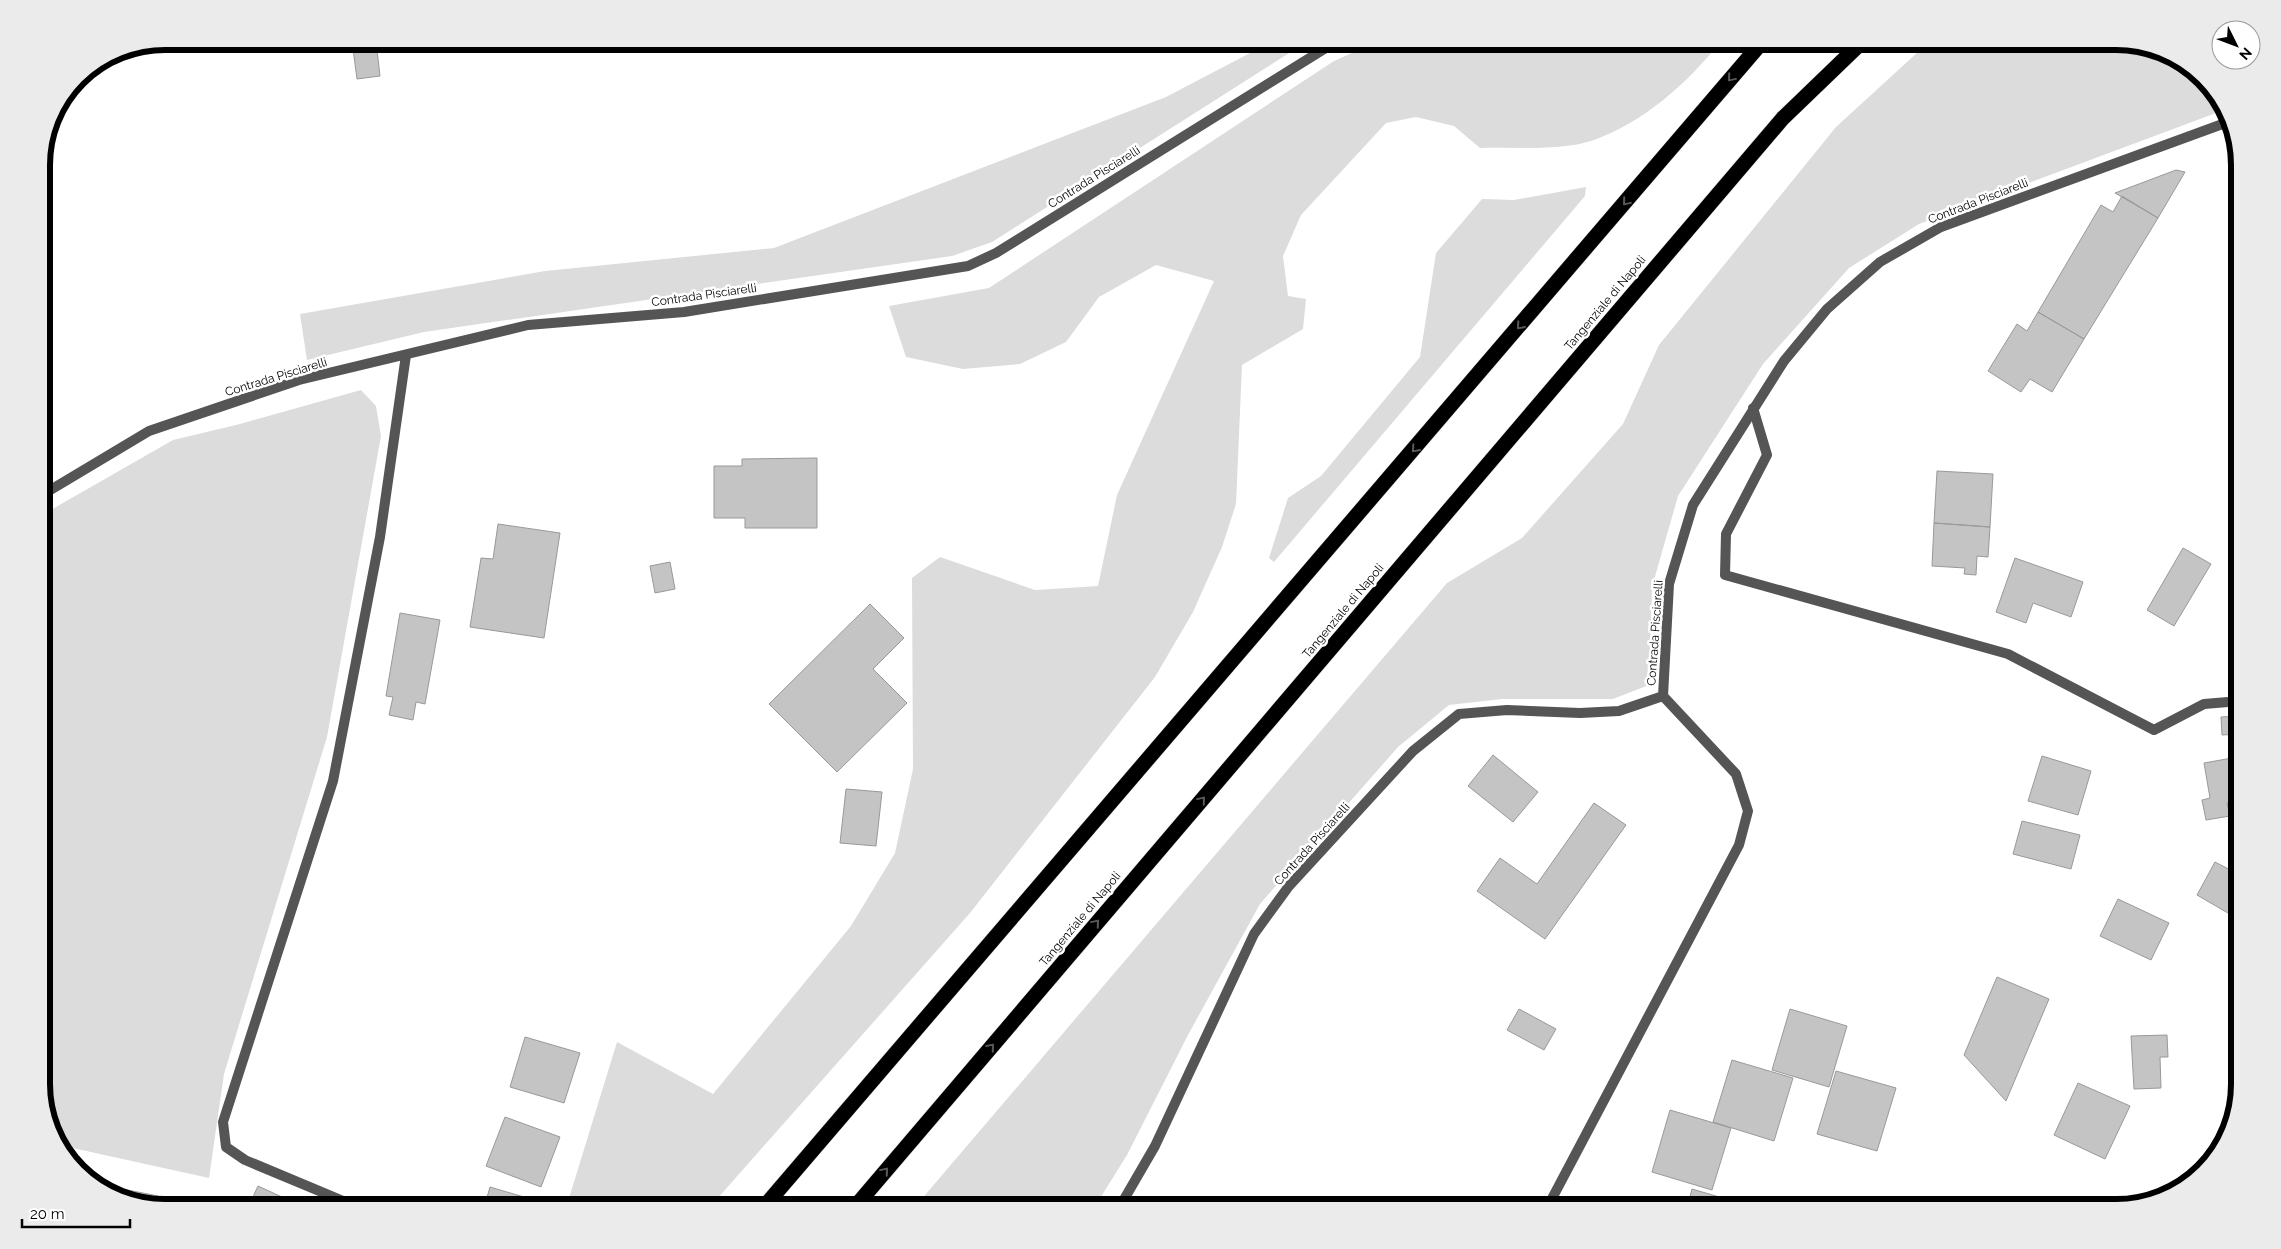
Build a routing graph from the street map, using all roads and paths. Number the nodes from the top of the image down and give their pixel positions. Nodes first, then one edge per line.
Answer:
1 (1323, 50) edge
2 (1755, 50) edge
3 (1854, 50) edge
4 (2223, 124) edge
5 (406, 355) junction
6 (1753, 408) junction
7 (50, 490) edge
8 (1663, 696) junction
9 (2231, 702) edge
10 (338, 1199) edge
11 (771, 1199) edge
12 (862, 1199) edge
13 (1124, 1199) edge
14 (1552, 1199) edge

1 - 5 street, Contrada Pisciarelli
2 -> 11 highway
12 -> 3 highway, Tangenziale di Napoli
4 - 6 street, Contrada Pisciarelli
5 - 7 street, Contrada Pisciarelli
5 - 10 street
6 - 8 street, Contrada Pisciarelli
6 - 9 street
8 - 13 street, Contrada Pisciarelli
8 - 14 street

